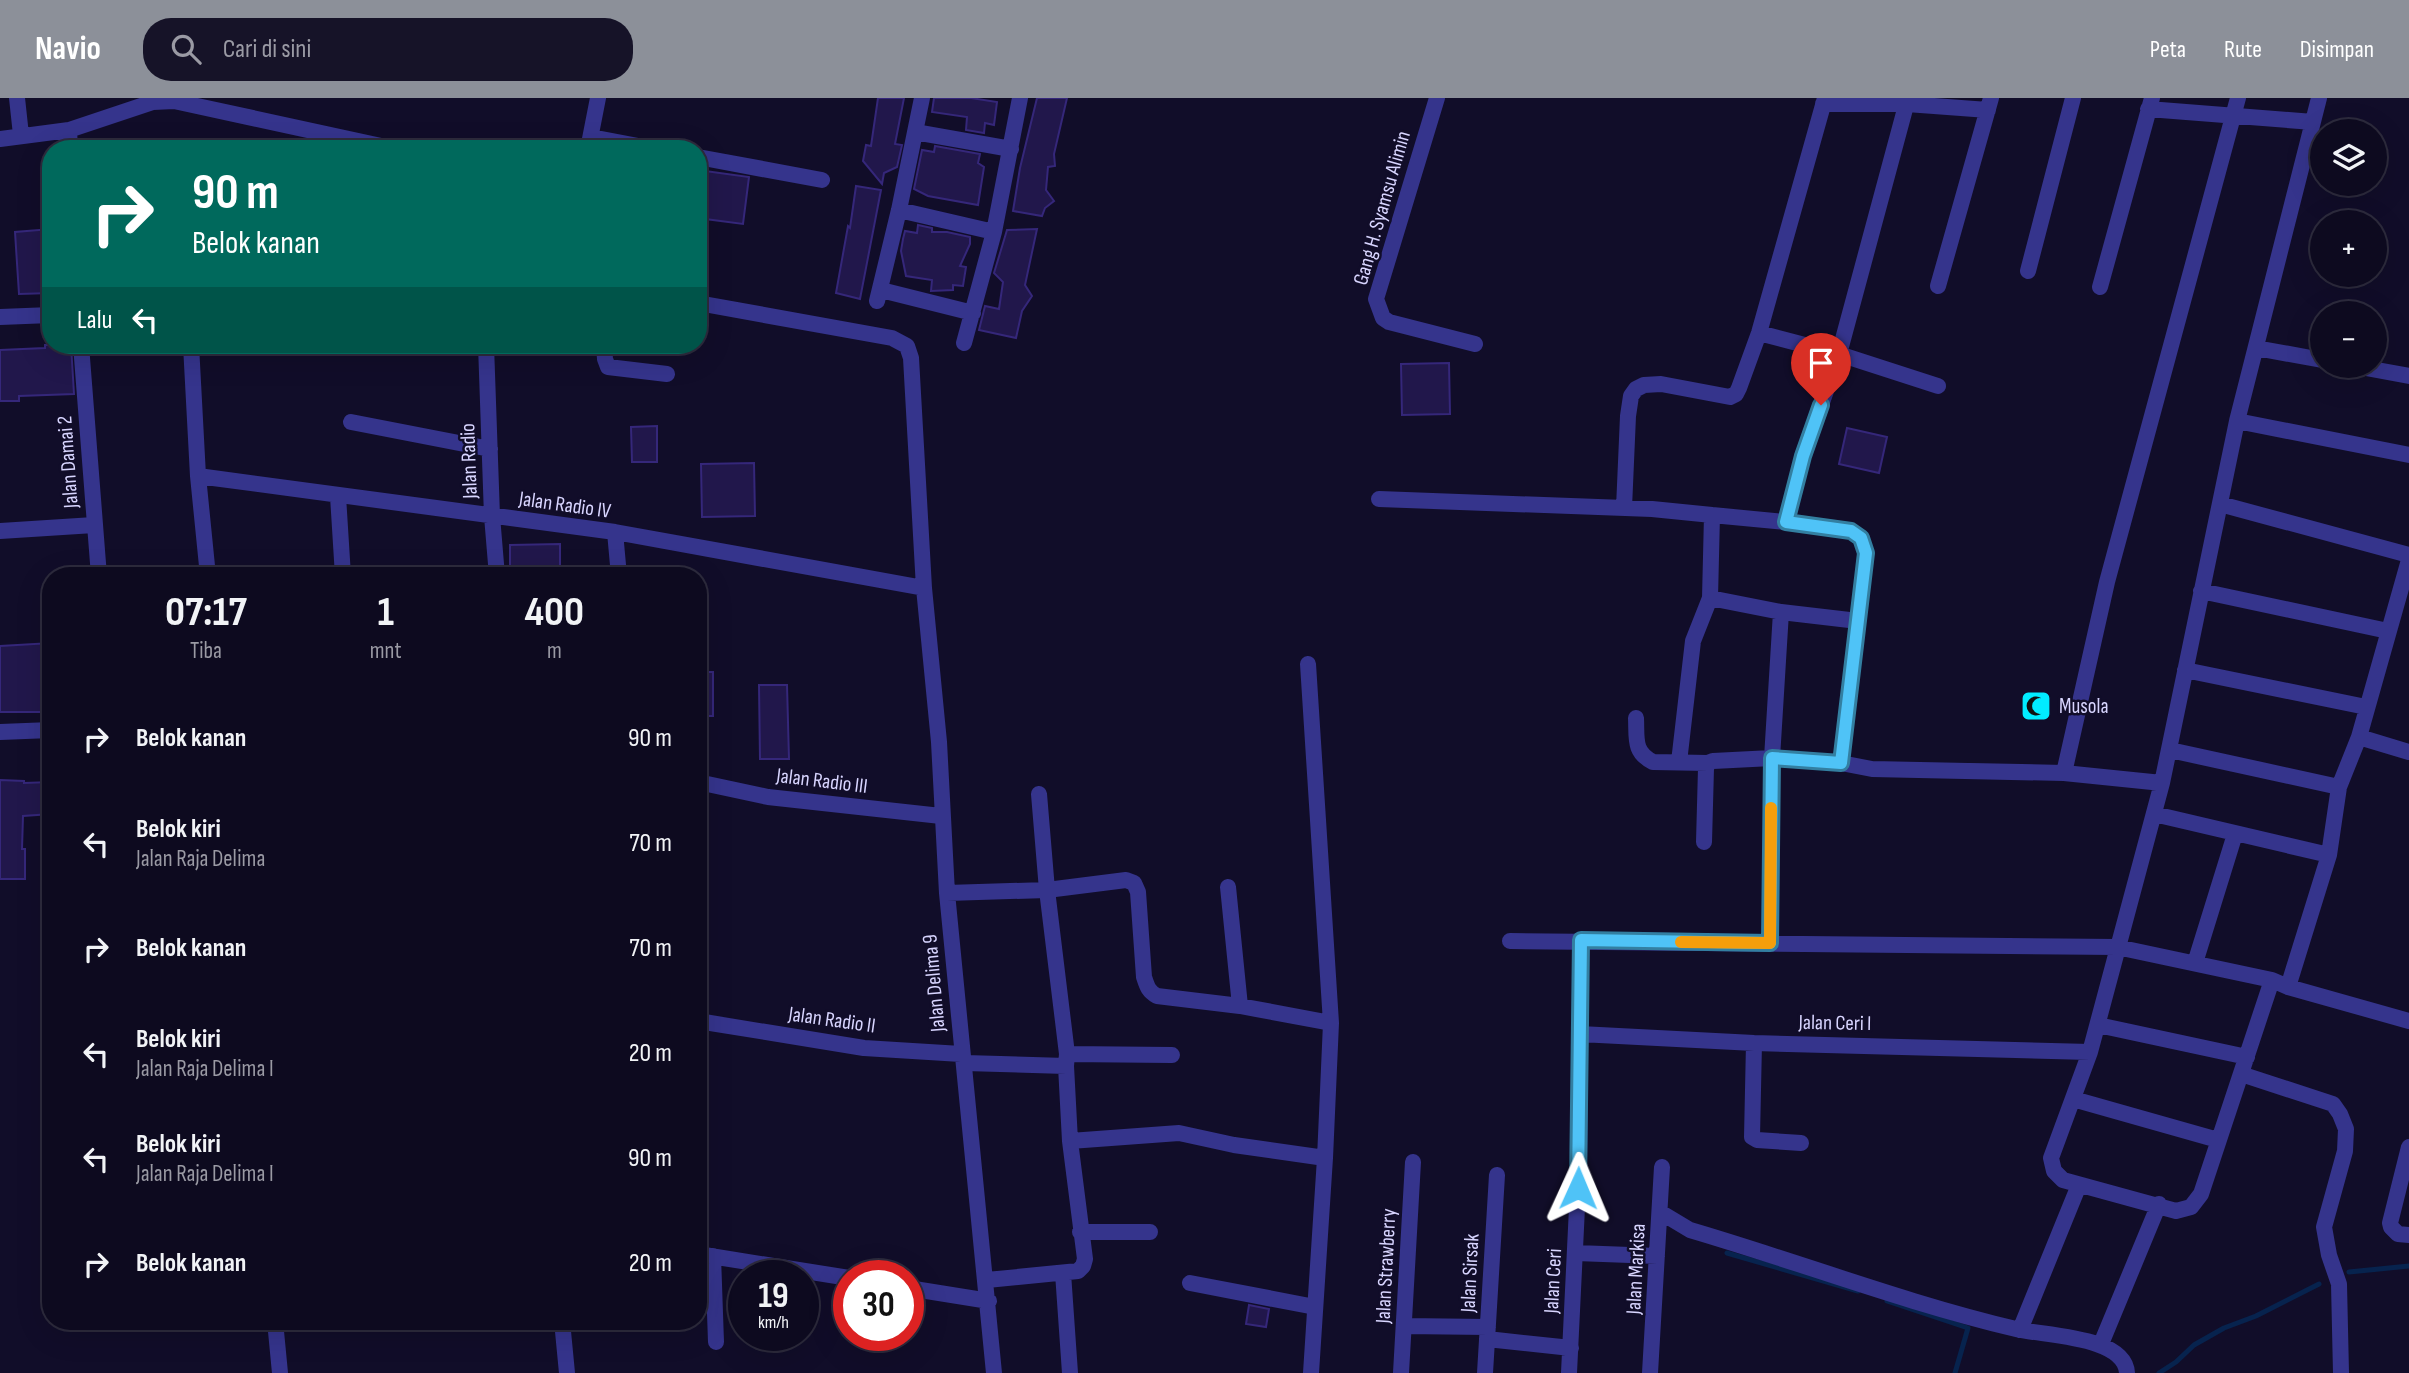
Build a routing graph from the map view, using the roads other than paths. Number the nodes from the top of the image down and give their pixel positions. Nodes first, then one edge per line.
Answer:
1 (17, 98) edge
2 (598, 98) edge
3 (922, 98) edge
4 (1020, 98) edge
5 (1437, 98) edge
6 (2073, 98) edge
7 (2238, 98) edge
8 (2319, 98) edge
9 (1824, 101) edge
10 (1907, 101) edge
11 (1990, 104) edge
12 (2150, 104) edge
13 (2234, 114) junction
14 (2314, 119) edge
15 (2310, 122) edge
16 (69, 130) junction
17 (915, 132) junction
18 (2310, 134) edge
19 (21, 135) junction
20 (0, 139) edge
21 (70, 140) edge
22 (354, 140) edge
23 (590, 140) edge
24 (1010, 149) junction
25 (707, 159) edge
26 (822, 180) dead end
27 (899, 211) junction
28 (994, 232) junction
29 (2028, 271) dead end
30 (1938, 286) dead end
31 (2101, 287) dead end
32 (707, 305) edge
33 (974, 313) junction
34 (42, 315) edge
35 (0, 317) edge
36 (1759, 333) junction
37 (964, 343) dead end
38 (1475, 344) dead end
39 (2256, 348) junction
40 (82, 354) edge
41 (191, 354) edge
42 (486, 354) edge
43 (605, 354) edge
44 (1839, 354) junction
45 (2310, 358) edge
46 (2387, 372) edge
47 (667, 374) dead end
48 (2409, 376) edge
49 (1938, 386) dead end
50 (2237, 421) junction
51 (351, 422) dead end
52 (490, 449) junction
53 (2409, 455) edge
54 (198, 475) junction
55 (338, 496) junction
56 (1379, 499) dead end
57 (2220, 504) junction
58 (1624, 508) junction
59 (1712, 515) junction
60 (492, 516) junction
61 (1786, 522) junction
62 (94, 525) junction
63 (0, 531) edge
64 (615, 532) junction
65 (2409, 555) edge
66 (2409, 560) edge
67 (98, 567) edge
68 (207, 567) edge
69 (342, 567) edge
70 (497, 567) edge
71 (618, 567) edge
72 (924, 588) junction
73 (2202, 592) junction
74 (1710, 598) junction
75 (1782, 612) junction
76 (1858, 621) junction
77 (2388, 631) junction
78 (1308, 664) dead end
79 (2185, 670) junction
80 (2366, 707) junction
81 (1636, 718) dead end
82 (42, 730) edge
83 (0, 732) edge
84 (2359, 737) junction
85 (2170, 750) junction
86 (2409, 752) edge
87 (1772, 758) junction
88 (1679, 762) junction
89 (1708, 763) junction
90 (1841, 763) junction
91 (2064, 773) junction
92 (2162, 783) junction
93 (707, 784) edge
94 (2339, 787) junction
95 (1039, 794) dead end
96 (2154, 814) junction
97 (941, 816) junction
98 (2235, 834) junction
99 (1704, 842) dead end
100 (2329, 855) junction
101 (1228, 887) dead end
102 (1047, 890) junction
103 (947, 893) junction
104 (1581, 940) junction
105 (1510, 941) dead end
106 (1770, 943) junction
107 (2117, 947) junction
108 (2195, 963) junction
109 (2272, 980) junction
110 (2288, 987) junction
111 (1240, 1006) junction
112 (2409, 1021) edge
113 (707, 1022) edge
114 (1331, 1023) junction
115 (2098, 1025) junction
116 (1580, 1034) junction
117 (1754, 1043) junction
118 (2090, 1052) junction
119 (1171, 1055) dead end
120 (2247, 1057) junction
121 (963, 1058) junction
122 (1066, 1060) junction
123 (2241, 1074) junction
124 (2073, 1098) junction
125 (2218, 1140) junction
126 (1070, 1141) junction
127 (1801, 1143) dead end
128 (2409, 1147) edge
129 (1325, 1158) junction
130 (1413, 1162) dead end
131 (1662, 1167) dead end
132 (1497, 1175) dead end
133 (2079, 1185) junction
134 (2159, 1204) junction
135 (1660, 1212) junction
136 (1080, 1232) junction
137 (1150, 1232) dead end
138 (2409, 1235) edge
139 (1576, 1253) junction
140 (707, 1255) edge
141 (1657, 1256) junction
142 (707, 1264) edge
143 (1063, 1273) junction
144 (833, 1275) edge
145 (987, 1280) junction
146 (1190, 1283) dead end
147 (924, 1291) edge
148 (989, 1301) junction
149 (1315, 1307) junction
150 (1404, 1326) junction
151 (276, 1330) edge
152 (563, 1330) edge
153 (2020, 1330) junction
154 (1488, 1333) junction
155 (716, 1342) dead end
156 (2101, 1344) junction
157 (1570, 1348) junction
158 (280, 1373) edge
159 (567, 1373) edge
160 (995, 1373) edge
161 (1070, 1373) edge
162 (1311, 1373) edge
163 (1401, 1373) edge
164 (1485, 1373) edge
165 (1569, 1373) edge
166 (1650, 1373) edge
167 (2127, 1373) edge
168 (2341, 1373) edge

1 - 19 street
2 - 23 street
3 - 17 street
4 - 24 street
5 - 38 street, Gang H. Syamsu Alimin
6 - 29 street
7 - 13 street
8 - 14 street
9 - 10 street
9 - 36 street
10 - 11 street
10 - 44 street
11 - 30 street
12 - 13 street
12 - 31 street
13 - 15 street
13 - 91 street
16 - 19 street
16 - 21 street
16 - 22 street
17 - 24 street
17 - 27 street
18 - 39 street
19 - 20 street
24 - 28 street
25 - 26 street
27 - 28 street
27 - 33 street
28 - 33 street
32 - 72 street, Jalan Delima 9
33 - 37 street
34 - 35 street
36 - 44 street
36 - 58 street
39 - 45 street
39 - 50 street
40 - 62 street, Jalan Damai 2
41 - 54 street
42 - 52 street, Jalan Radio
43 - 47 street
44 - 49 street
44 - 61 street
46 - 48 street
50 - 53 street
50 - 57 street
51 - 52 street
52 - 60 street, Jalan Radio
54 - 55 street, Jalan Radio IV
54 - 68 street
55 - 60 street, Jalan Radio IV
55 - 69 street
56 - 58 street
57 - 65 street
57 - 73 street
58 - 59 street
59 - 61 street
59 - 74 street
60 - 64 street, Jalan Radio IV
60 - 70 street, Jalan Radio
61 - 76 street
62 - 63 street
62 - 67 street, Jalan Damai 2
64 - 71 street
64 - 72 street, Jalan Radio IV
66 - 77 street
72 - 97 street, Jalan Delima 9
73 - 77 street
73 - 79 street
74 - 75 street
74 - 88 street
75 - 76 street
75 - 87 street
76 - 90 street
77 - 80 street
78 - 114 street
79 - 80 street
79 - 85 street
80 - 84 street
81 - 88 street
82 - 83 street
84 - 86 street
84 - 94 street
85 - 92 street
85 - 94 street
87 - 89 street
87 - 90 street
87 - 106 street
88 - 89 street
89 - 99 street
90 - 91 street
91 - 92 street
92 - 96 street
93 - 97 street, Jalan Radio III
94 - 100 street
95 - 102 street
96 - 98 street
96 - 107 street
97 - 103 street, Jalan Delima 9
98 - 100 street
98 - 108 street
100 - 110 street
101 - 111 street
102 - 103 street
102 - 111 street
102 - 122 street
103 - 121 street, Jalan Delima 9
104 - 105 street
104 - 106 street
104 - 116 street, Jalan Ceri
106 - 107 street
107 - 108 street
107 - 115 street
108 - 109 street
109 - 110 street
109 - 120 street
110 - 112 street
111 - 114 street
113 - 121 street, Jalan Radio II
114 - 129 street
115 - 118 street
115 - 120 street
116 - 117 street, Jalan Ceri I
116 - 139 street, Jalan Ceri
117 - 118 street, Jalan Ceri I
117 - 127 street
118 - 124 street
119 - 122 street, Jalan Radio II
120 - 123 street
121 - 122 street, Jalan Radio II
121 - 145 street, Jalan Delima 9
122 - 126 street
123 - 125 street
123 - 168 street
124 - 125 street
124 - 133 street
125 - 134 street
126 - 129 street
126 - 136 street
128 - 138 street
129 - 149 street
130 - 150 street, Jalan Strawberry
131 - 135 street, Jalan Markisa
132 - 154 street, Jalan Sirsak
133 - 134 street
133 - 153 street
134 - 156 street
135 - 141 street, Jalan Markisa
135 - 153 street
136 - 137 street
136 - 143 street
139 - 141 street
139 - 157 street, Jalan Ceri
140 - 144 street
141 - 166 street, Jalan Markisa
142 - 155 street
143 - 145 street
143 - 161 street
145 - 148 street, Jalan Delima 9
146 - 149 street
147 - 148 street
148 - 160 street, Jalan Delima 9
149 - 162 street
150 - 154 street
150 - 163 street, Jalan Strawberry
151 - 158 street
152 - 159 street
153 - 156 street
154 - 157 street
154 - 164 street, Jalan Sirsak
156 - 167 street
157 - 165 street, Jalan Ceri

